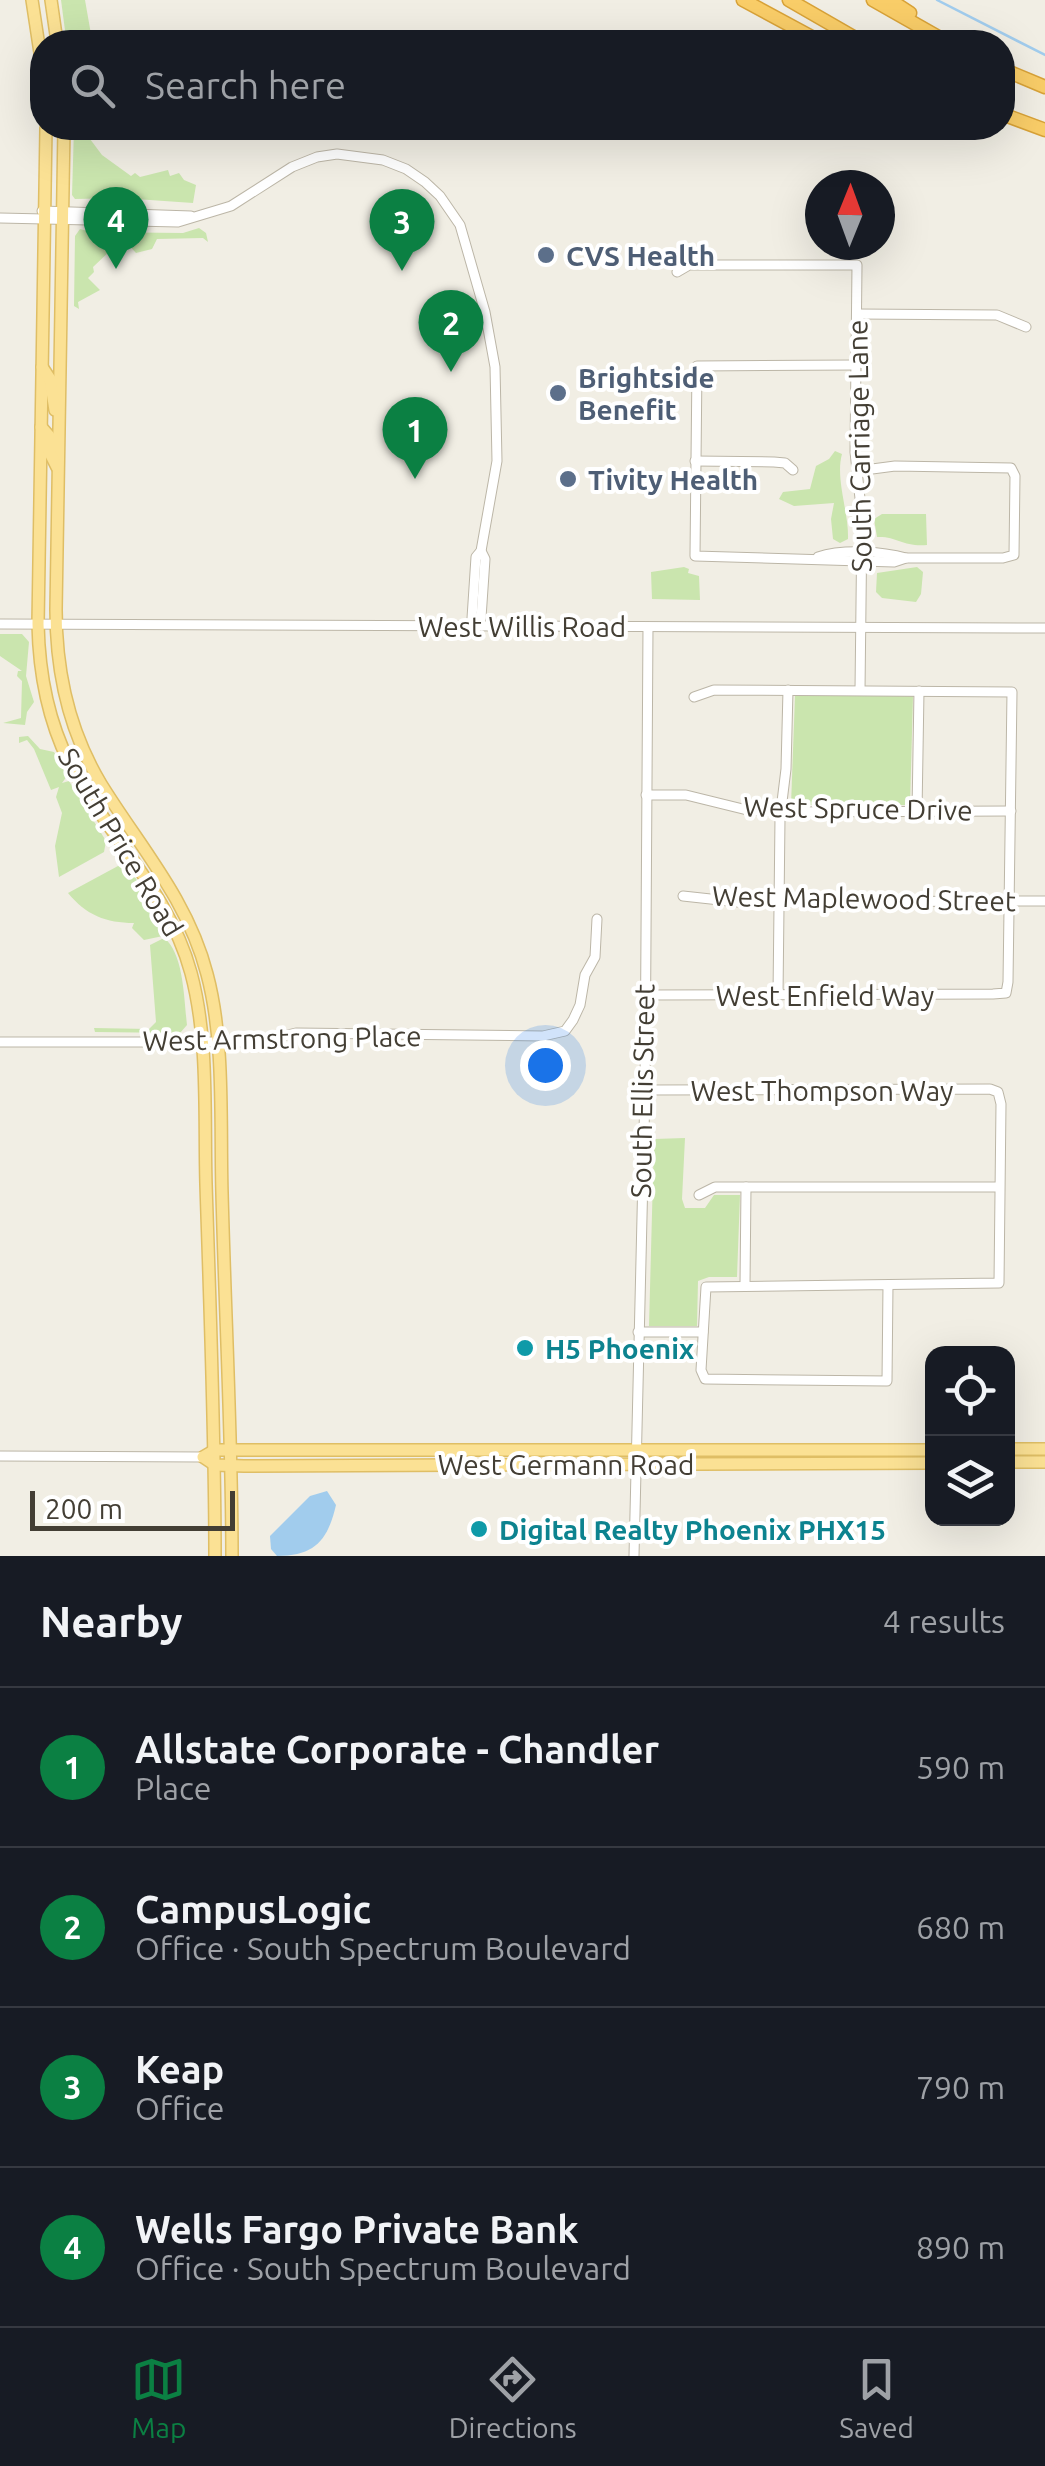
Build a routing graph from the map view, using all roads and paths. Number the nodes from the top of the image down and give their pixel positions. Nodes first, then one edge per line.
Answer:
1 (32, 0) edge
2 (51, 0) edge
3 (743, 0) edge
4 (788, 0) edge
5 (873, 0) edge
6 (890, 0) edge
7 (37, 30) edge
8 (55, 30) edge
9 (799, 30) edge
10 (841, 30) edge
11 (926, 30) edge
12 (939, 30) edge
13 (1015, 74) edge
14 (1045, 87) edge
15 (1015, 120) edge
16 (1015, 125) edge
17 (1045, 133) edge
18 (46, 140) edge
19 (64, 140) edge
20 (45, 215) junction
21 (63, 215) junction
22 (0, 218) edge
23 (677, 272) dead end
24 (857, 314) junction
25 (1026, 328) dead end
26 (856, 364) junction
27 (42, 368) junction
28 (60, 415) junction
29 (41, 427) junction
30 (695, 461) junction
31 (792, 470) dead end
32 (58, 471) junction
33 (857, 471) junction
34 (861, 558) junction
35 (0, 624) edge
36 (38, 624) junction
37 (56, 624) junction
38 (477, 627) junction
39 (648, 627) junction
40 (860, 627) junction
41 (1045, 628) edge
42 (788, 690) junction
43 (860, 690) junction
44 (920, 691) junction
45 (694, 697) dead end
46 (84, 786) junction
47 (646, 795) junction
48 (781, 812) junction
49 (918, 812) junction
50 (1011, 812) junction
51 (139, 838) junction
52 (127, 850) junction
53 (684, 896) dead end
54 (178, 899) junction
55 (1009, 901) junction
56 (778, 902) junction
57 (1045, 902) edge
58 (597, 919) dead end
59 (643, 995) junction
60 (778, 995) junction
61 (0, 1042) edge
62 (201, 1042) junction
63 (216, 1043) junction
64 (645, 1090) junction
65 (746, 1187) junction
66 (999, 1187) junction
67 (699, 1194) dead end
68 (745, 1285) junction
69 (888, 1285) junction
70 (638, 1332) junction
71 (702, 1332) junction
72 (1015, 1449) edge
73 (1045, 1449) edge
74 (215, 1450) junction
75 (231, 1450) junction
76 (925, 1450) edge
77 (0, 1456) edge
78 (202, 1457) junction
79 (635, 1457) junction
80 (925, 1462) edge
81 (1015, 1462) edge
82 (1045, 1462) edge
83 (215, 1465) junction
84 (232, 1466) junction
85 (215, 1556) edge
86 (232, 1556) edge
87 (634, 1556) edge

1 - 7 main road
2 - 8 main road
3 - 9 highway
4 - 10 highway
5 - 11 highway
6 - 12 highway
13 - 14 highway
15 - 17 highway
16 - 17 highway
18 - 20 main road, South Price Road
19 - 21 main road, South Price Road
20 - 21 street
20 - 22 street
20 - 27 main road, South Price Road
21 - 28 main road, South Price Road
21 - 38 street
23 - 24 street, South Carriage Lane
24 - 25 street
24 - 26 street, South Carriage Lane
26 - 30 street
26 - 33 street, South Carriage Lane
27 - 28 main road
27 - 29 main road, South Price Road
28 - 32 main road, South Price Road
29 - 32 main road
29 - 36 main road, South Price Road
30 - 31 street
30 - 34 street
32 - 37 main road, South Price Road
33 - 34 street, South Carriage Lane
33 - 34 street
34 - 40 street, South Carriage Lane
35 - 36 street, West Willis Road
36 - 37 street, West Willis Road
36 - 46 main road, South Price Road
37 - 38 street, West Willis Road
37 - 51 main road, South Price Road
38 - 39 street, West Willis Road
39 - 40 street, West Willis Road
39 - 47 street, South Ellis Street
40 - 41 street, West Willis Road
40 - 43 street, South Carriage Lane
42 - 43 street
42 - 45 street
42 - 48 street
43 - 44 street
44 - 49 street
44 - 50 street
46 - 51 main road
46 - 52 main road, South Price Road
47 - 48 street, West Spruce Drive
47 - 59 street, South Ellis Street
48 - 49 street, West Spruce Drive
48 - 56 street
49 - 50 street, West Spruce Drive
50 - 55 street
51 - 54 main road, South Price Road
52 - 54 main road
52 - 62 main road, South Price Road
53 - 56 street, West Maplewood Street
54 - 63 main road, South Price Road
55 - 56 street, West Maplewood Street
55 - 57 street, West Maplewood Street
55 - 60 street, West Enfield Way
56 - 60 street
58 - 63 street, West Armstrong Place
59 - 60 street, West Enfield Way
59 - 64 street, South Ellis Street
61 - 62 street, West Armstrong Place
62 - 63 street, West Armstrong Place
62 - 74 main road, South Price Road
63 - 75 main road, South Price Road
64 - 66 street, West Thompson Way
64 - 70 street, South Ellis Street
65 - 66 street
65 - 67 street
65 - 68 street
66 - 69 street
68 - 69 street
68 - 71 street
69 - 71 street
70 - 71 street
70 - 79 street, South Ellis Street
72 - 73 main road
74 - 75 main road, West Germann Road
74 - 78 main road, West Germann Road
74 - 83 main road, South Price Road
75 - 79 main road, West Germann Road
75 - 84 main road, South Price Road
76 - 79 main road, West Germann Road
77 - 78 street, West Germann Road
78 - 83 main road, West Germann Road
79 - 80 main road, West Germann Road
79 - 84 main road, West Germann Road
79 - 87 street, South Ellis Street
81 - 82 main road
83 - 84 main road, West Germann Road
83 - 85 main road, South Price Road
84 - 86 main road, South Price Road

